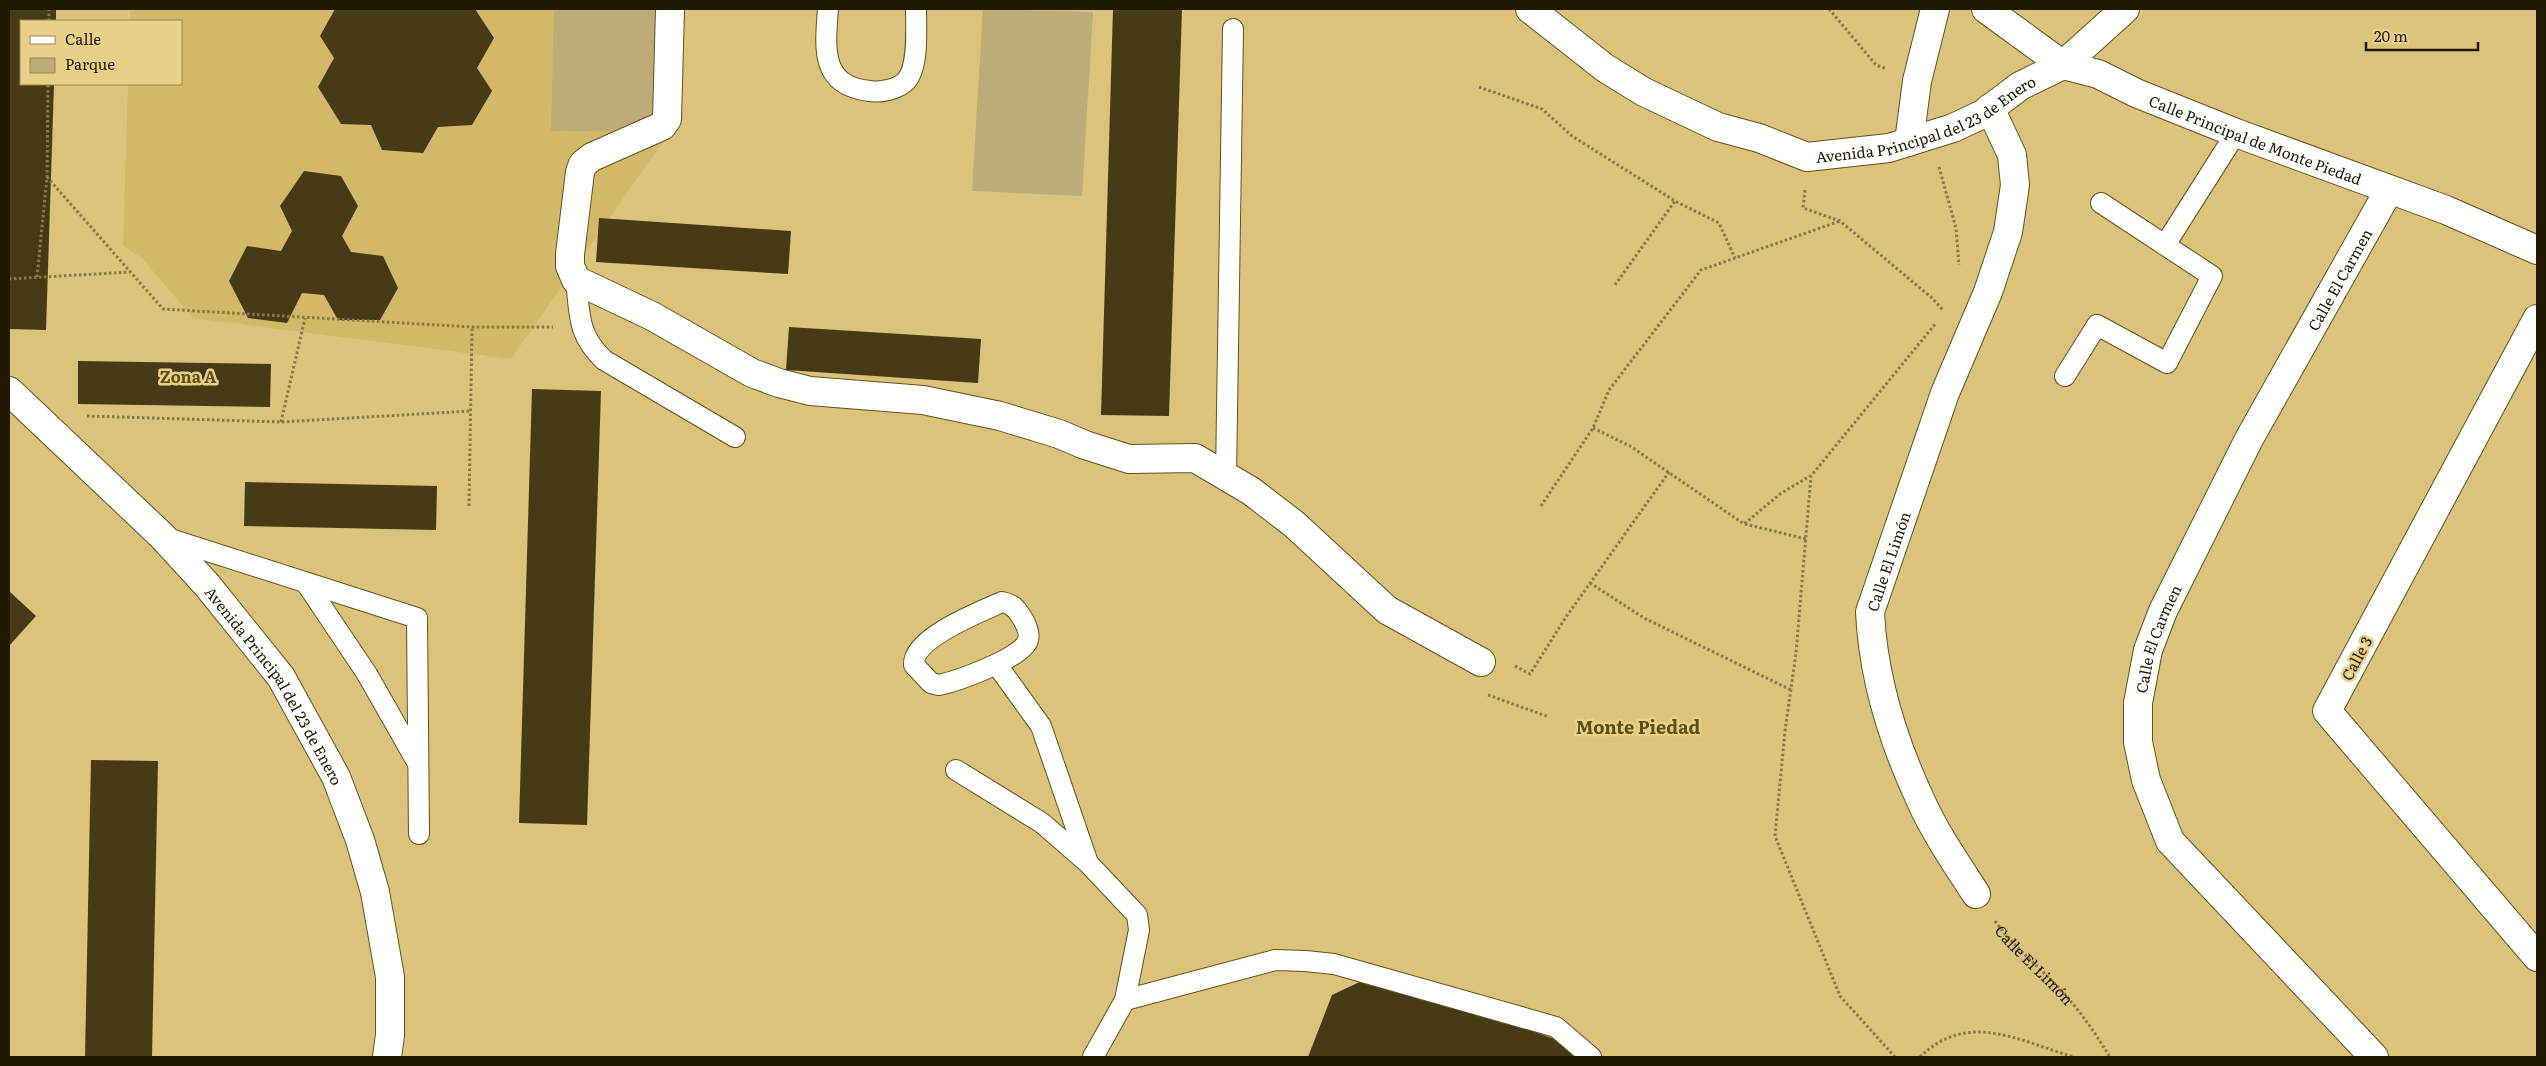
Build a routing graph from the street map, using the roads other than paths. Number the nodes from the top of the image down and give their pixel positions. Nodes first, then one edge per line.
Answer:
1 (670, 9) edge
2 (828, 9) edge
3 (916, 9) edge
4 (1530, 9) edge
5 (1935, 9) edge
6 (1986, 9) edge
7 (2125, 9) edge
8 (1233, 29) dead end
9 (2063, 65) junction
10 (1990, 108) junction
11 (2236, 133) junction
12 (1919, 138) junction
13 (2389, 190) junction
14 (2101, 203) dead end
15 (2165, 245) junction
16 (2537, 250) edge
17 (576, 280) junction
18 (2537, 319) edge
19 (2065, 376) dead end
20 (9, 391) edge
21 (735, 437) dead end
22 (1226, 476) junction
23 (162, 536) junction
24 (306, 582) junction
25 (1481, 662) road end
26 (997, 665) junction
27 (418, 764) junction
28 (956, 770) dead end
29 (419, 834) dead end
30 (1088, 863) junction
31 (1976, 894) road end
32 (2537, 957) edge
33 (1125, 1000) junction
34 (387, 1057) edge
35 (1093, 1057) edge
36 (1591, 1057) edge
37 (2374, 1057) edge

1 - 17 street
2 - 3 lane
4 - 12 street, Avenida Principal del 23 de Enero
5 - 12 street
6 - 9 street, Calle Principal de Monte Piedad
7 - 9 street, Avenida Principal del 23 de Enero
8 - 22 lane
9 - 10 street, Avenida Principal del 23 de Enero
9 - 11 street, Calle Principal de Monte Piedad
10 - 12 street, Avenida Principal del 23 de Enero
10 - 31 street, Calle El Limón
11 - 13 street, Calle Principal de Monte Piedad
11 - 15 lane
13 - 16 street, Calle Principal de Monte Piedad
13 - 37 street, Calle El Carmen
14 - 15 lane
15 - 19 lane
17 - 21 lane
17 - 22 street
18 - 32 street, Calle 3
20 - 23 street, Avenida Principal del 23 de Enero
22 - 25 street
23 - 24 lane
23 - 34 street, Avenida Principal del 23 de Enero
24 - 27 lane
24 - 27 lane
26 - 26 lane
26 - 30 lane
27 - 29 lane
28 - 30 lane
30 - 33 lane
33 - 35 lane
33 - 36 lane

